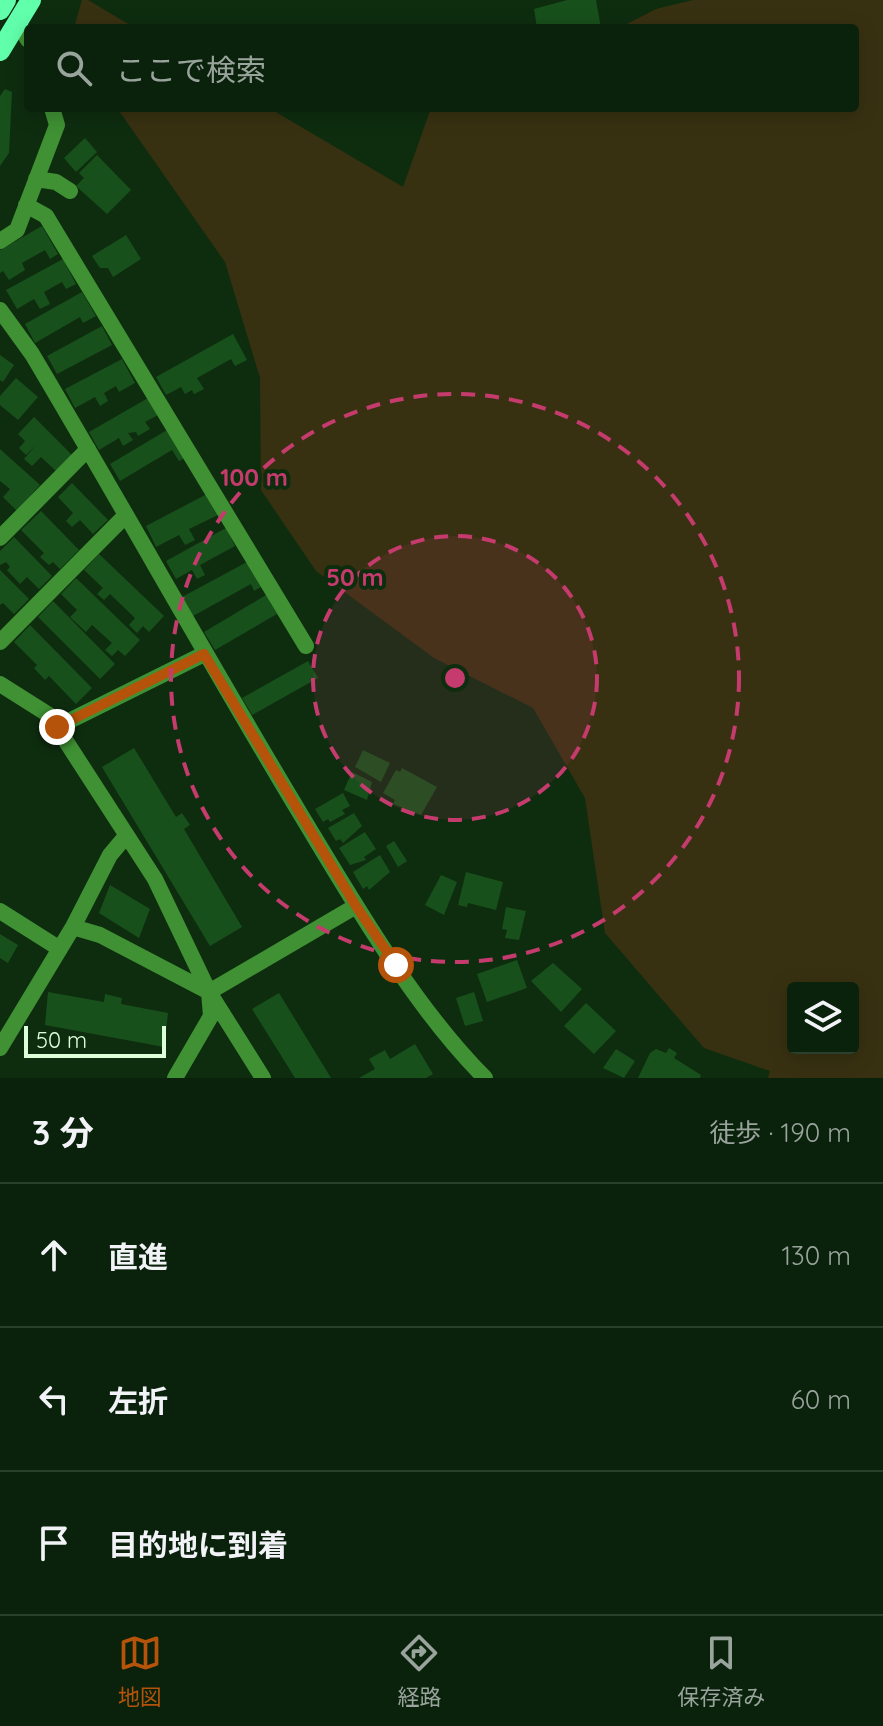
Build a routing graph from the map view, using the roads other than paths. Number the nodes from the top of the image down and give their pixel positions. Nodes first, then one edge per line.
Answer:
1 (6, 0) edge
2 (31, 0) edge
3 (8, 15) edge
4 (24, 35) edge
5 (0, 51) edge
6 (53, 112) edge
7 (36, 179) junction
8 (70, 191) dead end
9 (26, 205) junction
10 (0, 241) edge
11 (0, 310) edge
12 (88, 449) junction
13 (126, 515) junction
14 (0, 538) edge
15 (0, 642) edge
16 (306, 646) dead end
17 (204, 654) junction
18 (0, 684) edge
19 (57, 727) junction
20 (126, 836) junction
21 (356, 906) junction
22 (0, 911) edge
23 (73, 927) junction
24 (60, 949) junction
25 (209, 992) junction
26 (6, 1025) edge
27 (0, 1048) edge
28 (175, 1078) edge
29 (263, 1078) edge
30 (485, 1078) edge

1 - 3 main road
2 - 3 main road
3 - 4 street
3 - 5 main road
6 - 7 street
7 - 8 street
7 - 9 street
9 - 10 street
9 - 16 street
11 - 12 street
12 - 13 street
12 - 14 street
13 - 15 street
13 - 17 street
17 - 19 street
17 - 21 street
18 - 19 street
19 - 20 street
20 - 23 street
20 - 25 street
21 - 25 street
21 - 30 street
22 - 24 street
23 - 24 street
23 - 25 street
24 - 26 street
25 - 28 street
25 - 29 street
26 - 27 street

